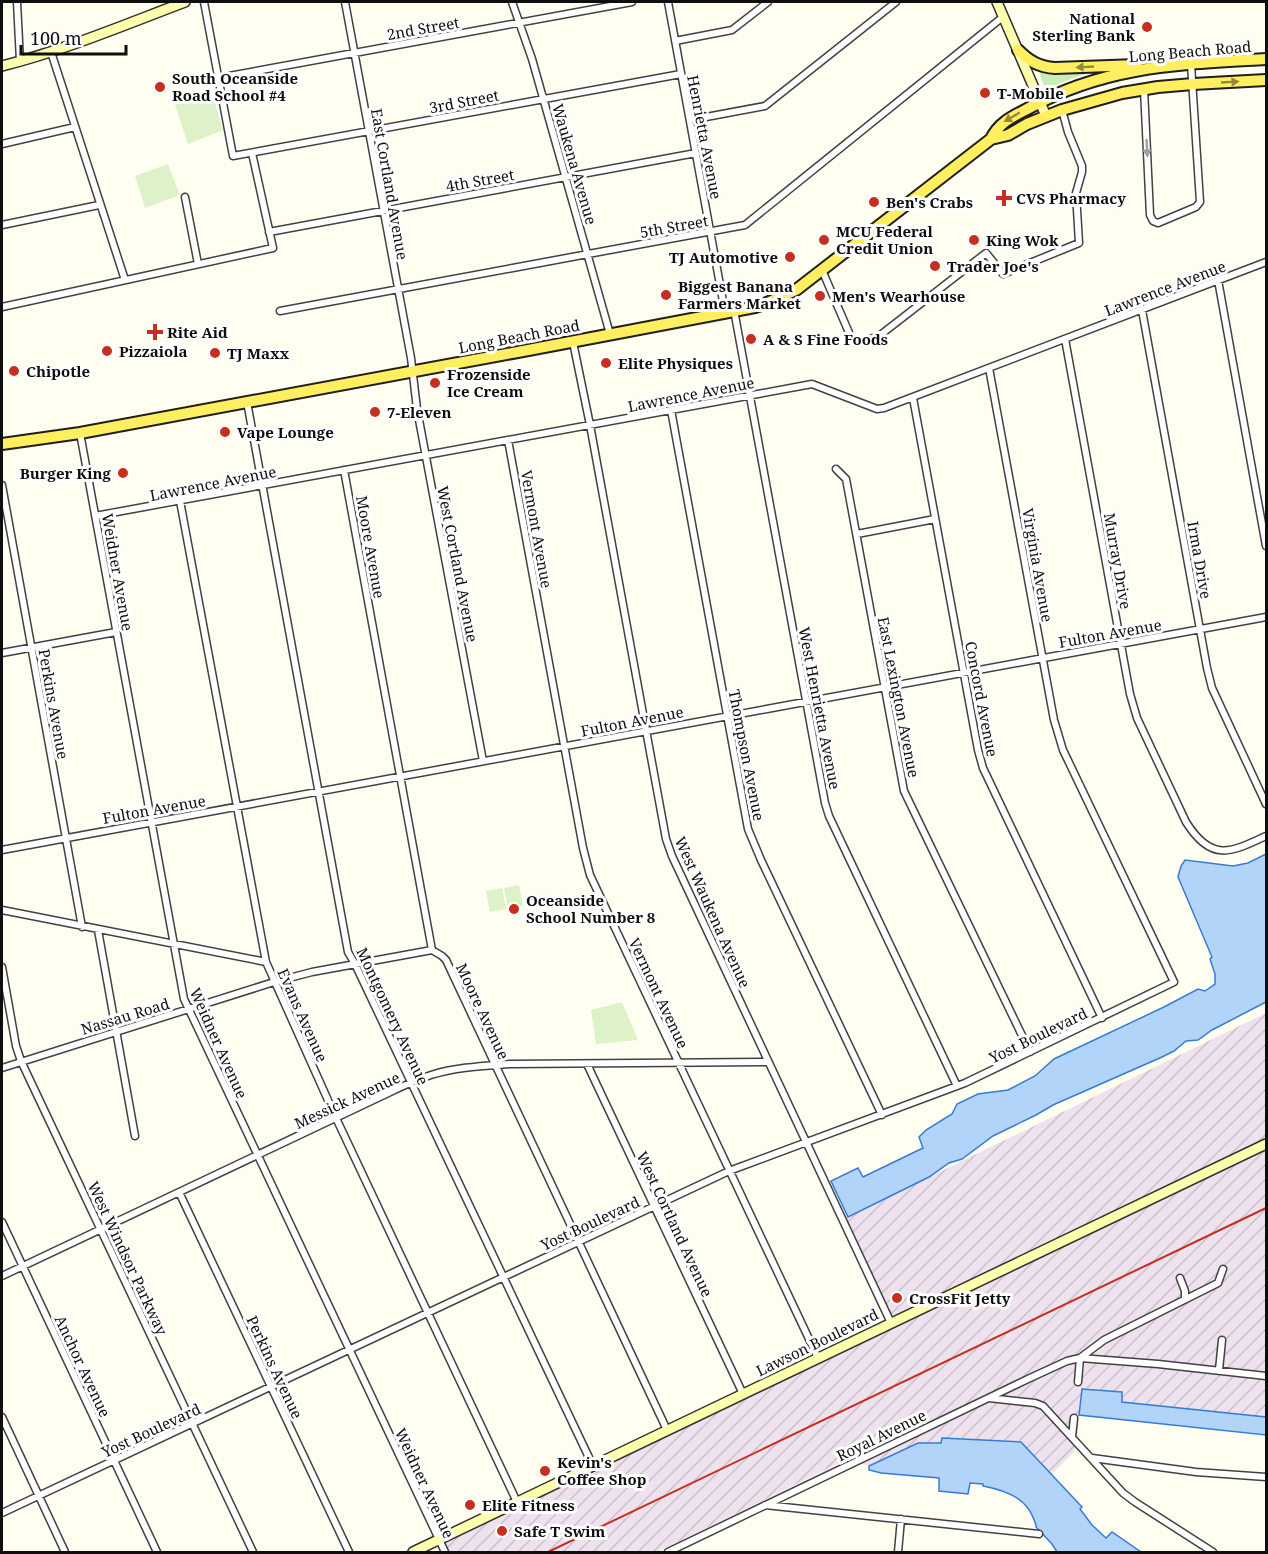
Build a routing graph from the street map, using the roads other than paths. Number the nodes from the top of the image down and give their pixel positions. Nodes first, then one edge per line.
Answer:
1 (17, 2) edge
2 (185, 2) edge
3 (204, 2) edge
4 (345, 2) edge
5 (512, 2) edge
6 (632, 2) edge
7 (668, 2) edge
8 (768, 2) edge
9 (896, 2) edge
10 (997, 2) edge
11 (1004, 16) junction
12 (519, 22) junction
13 (675, 41) junction
14 (1018, 50) junction
15 (51, 52) junction
16 (354, 53) junction
17 (1266, 59) edge
18 (20, 61) junction
19 (1191, 64) junction
20 (2, 66) edge
21 (1164, 66) junction
22 (681, 74) junction
23 (218, 78) junction
24 (1266, 80) edge
25 (1193, 84) junction
26 (1144, 89) junction
27 (544, 99) junction
28 (1040, 102) junction
29 (1062, 110) junction
30 (1046, 116) junction
31 (690, 120) junction
32 (75, 127) junction
33 (368, 132) junction
34 (991, 139) junction
35 (2, 144) edge
36 (252, 153) junction
37 (696, 153) junction
38 (566, 177) junction
39 (185, 197) dead end
40 (99, 205) junction
41 (383, 210) junction
42 (2, 225) edge
43 (269, 231) junction
44 (710, 232) junction
45 (588, 254) junction
46 (1266, 262) edge
47 (198, 264) junction
48 (822, 270) junction
49 (125, 280) junction
50 (1218, 280) junction
51 (398, 289) junction
52 (2, 307) edge
53 (1142, 310) junction
54 (280, 311) dead end
55 (730, 311) junction
56 (610, 334) junction
57 (1065, 339) junction
58 (573, 342) junction
59 (989, 368) junction
60 (412, 371) junction
61 (750, 395) junction
62 (913, 398) junction
63 (247, 402) junction
64 (671, 410) junction
65 (590, 425) junction
66 (80, 433) junction
67 (508, 440) junction
68 (2, 444) edge
69 (425, 455) junction
70 (836, 469) dead end
71 (344, 470) junction
72 (2, 486) edge
73 (262, 486) junction
74 (180, 501) junction
75 (95, 516) junction
76 (935, 519) junction
77 (856, 534) junction
78 (1266, 546) edge
79 (1266, 617) edge
80 (1200, 629) junction
81 (116, 632) junction
82 (1121, 643) junction
83 (31, 648) junction
84 (2, 653) edge
85 (1042, 658) junction
86 (964, 672) junction
87 (885, 687) junction
88 (806, 701) junction
89 (727, 716) junction
90 (646, 731) junction
91 (565, 746) junction
92 (483, 761) junction
93 (401, 776) junction
94 (318, 791) junction
95 (1266, 804) edge
96 (236, 806) junction
97 (151, 822) junction
98 (1266, 836) edge
99 (66, 837) junction
100 (2, 850) edge
101 (2, 910) edge
102 (82, 927) junction
103 (98, 930) junction
104 (174, 945) junction
105 (432, 950) junction
106 (1163, 960) joint
107 (266, 962) junction
108 (355, 964) junction
109 (2, 967) edge
110 (274, 982) junction
111 (188, 1009) junction
112 (1102, 1018) junction
113 (116, 1032) junction
114 (1030, 1052) junction
115 (21, 1061) junction
116 (767, 1062) junction
117 (678, 1063) junction
118 (587, 1064) junction
119 (495, 1065) junction
120 (2, 1068) edge
121 (411, 1083) junction
122 (957, 1086) junction
123 (882, 1115) junction
124 (336, 1118) junction
125 (135, 1136) dead end
126 (806, 1143) junction
127 (1266, 1144) edge
128 (257, 1155) junction
129 (729, 1172) junction
130 (179, 1192) junction
131 (654, 1206) junction
132 (2, 1222) edge
133 (101, 1229) junction
134 (578, 1242) junction
135 (22, 1266) junction
136 (1223, 1269) dead end
137 (2, 1276) edge
138 (503, 1277) junction
139 (1180, 1278) dead end
140 (1185, 1299) junction
141 (427, 1312) junction
142 (891, 1323) junction
143 (1222, 1340) dead end
144 (349, 1349) junction
145 (818, 1358) junction
146 (1080, 1358) junction
147 (1219, 1370) junction
148 (1266, 1376) edge
149 (1078, 1382) dead end
150 (271, 1386) junction
151 (743, 1394) junction
152 (988, 1398) junction
153 (2, 1418) edge
154 (1074, 1418) dead end
155 (192, 1424) junction
156 (667, 1430) junction
157 (1072, 1437) junction
158 (1092, 1458) junction
159 (114, 1460) junction
160 (593, 1466) junction
161 (1266, 1477) edge
162 (38, 1496) junction
163 (517, 1502) junction
164 (764, 1505) junction
165 (2, 1513) edge
166 (901, 1519) junction
167 (1039, 1534) dead end
168 (439, 1540) junction
169 (65, 1552) edge
170 (157, 1552) edge
171 (253, 1552) edge
172 (349, 1552) edge
173 (413, 1552) edge
174 (445, 1552) edge
175 (668, 1552) edge
176 (898, 1552) edge
177 (1213, 1552) edge

1 - 18 street
2 - 15 main road
3 - 23 street
4 - 16 street, East Cortland Avenue
5 - 12 street, Waukena Avenue
6 - 12 street, 2nd Street
7 - 13 street, Henrietta Avenue
8 - 13 street
9 - 31 street
10 - 11 main road
11 - 14 main road
11 - 44 street, 5th Street
12 - 16 street, 2nd Street
12 - 27 street, Waukena Avenue
13 - 22 street, Henrietta Avenue
21 -> 14 main road
14 - 28 main road
15 - 18 main road
15 - 32 street
16 - 23 street, 2nd Street
16 - 33 street, East Cortland Avenue
17 - 19 main road, Long Beach Road
18 - 20 main road
19 - 21 main road, Long Beach Road
19 - 25 street
21 - 28 main road, Long Beach Road
22 - 27 street, 3rd Street
22 - 31 street, Henrietta Avenue
23 - 36 street
25 -> 24 main road, Long Beach Road
25 - 26 main road, Long Beach Road
26 -> 25 street
26 - 29 main road, Long Beach Road
27 - 33 street, 3rd Street
27 - 38 street, Waukena Avenue
28 - 30 main road
28 -> 34 main road, Long Beach Road
29 - 30 main road, Long Beach Road
29 - 48 street
30 - 34 main road, Long Beach Road
31 - 37 street, Henrietta Avenue
32 - 35 street
32 - 40 street
33 - 36 street, 3rd Street
33 - 41 street, East Cortland Avenue
34 - 48 main road, Long Beach Road
36 - 43 street
37 - 38 street, 4th Street
37 - 44 street, Henrietta Avenue
38 - 41 street, 4th Street
38 - 45 street, Waukena Avenue
39 - 47 street
40 - 42 street
40 - 49 street
41 - 43 street, 4th Street
41 - 51 street, East Cortland Avenue
43 - 47 street
44 - 45 street, 5th Street
44 - 55 street, Henrietta Avenue
45 - 51 street, 5th Street
45 - 56 street, Waukena Avenue
46 - 50 street, Lawrence Avenue
47 - 49 street
48 - 55 main road, Long Beach Road
49 - 52 street
50 - 53 street, Lawrence Avenue
50 - 78 street
51 - 54 street, 5th Street
51 - 60 street, East Cortland Avenue
53 - 57 street, Lawrence Avenue
53 - 80 street, Irma Drive
55 - 56 main road, Long Beach Road
55 - 61 street, West Henrietta Avenue
56 - 58 main road, Long Beach Road
57 - 59 street, Lawrence Avenue
57 - 82 street, Murray Drive
58 - 60 main road, Long Beach Road
58 - 65 street, West Waukena Avenue
59 - 62 street, Lawrence Avenue
59 - 85 street, Virginia Avenue
60 - 63 main road, Long Beach Road
60 - 69 street, West Cortland Avenue
61 - 62 street, Lawrence Avenue
61 - 64 street, Lawrence Avenue
61 - 88 street, West Henrietta Avenue
62 - 76 street, Concord Avenue
63 - 66 main road, Long Beach Road
63 - 73 street, Montgomery Avenue
64 - 65 street, Lawrence Avenue
64 - 89 street, Thompson Avenue
65 - 67 street, Lawrence Avenue
65 - 90 street, West Waukena Avenue
66 - 68 main road, Long Beach Road
66 - 75 street, Weidner Avenue
67 - 69 street, Lawrence Avenue
67 - 91 street, Vermont Avenue
69 - 71 street, Lawrence Avenue
69 - 92 street, West Cortland Avenue
70 - 77 street, East Lexington Avenue
71 - 73 street, Lawrence Avenue
71 - 93 street, Moore Avenue
72 - 83 street, Perkins Avenue
73 - 74 street, Lawrence Avenue
73 - 94 street, Montgomery Avenue
74 - 75 street, Lawrence Avenue
74 - 96 street, Evans Avenue
75 - 81 street, Weidner Avenue
76 - 77 street
76 - 86 street, Concord Avenue
77 - 87 street, East Lexington Avenue
79 - 80 street, Fulton Avenue
80 - 82 street, Fulton Avenue
80 - 95 street, Irma Drive
81 - 83 street
81 - 97 street, Weidner Avenue
82 - 85 street, Fulton Avenue
82 - 98 street, Murray Drive
83 - 84 street
83 - 99 street, Perkins Avenue
85 - 86 street, Fulton Avenue
85 - 106 street, Virginia Avenue
86 - 87 street, Fulton Avenue
86 - 112 street, Concord Avenue
87 - 88 street, Fulton Avenue
87 - 114 street, East Lexington Avenue
88 - 89 street, Fulton Avenue
88 - 122 street, West Henrietta Avenue
89 - 90 street, Fulton Avenue
89 - 123 street, Thompson Avenue
90 - 91 street, Fulton Avenue
90 - 116 street, West Waukena Avenue
91 - 92 street, Fulton Avenue
91 - 117 street, Vermont Avenue
92 - 93 street, Fulton Avenue
93 - 94 street, Fulton Avenue
93 - 105 street, Moore Avenue
94 - 96 street, Fulton Avenue
94 - 108 street, Montgomery Avenue
96 - 97 street, Fulton Avenue
96 - 107 street, Evans Avenue
97 - 99 street, Fulton Avenue
97 - 104 street, Weidner Avenue
99 - 100 street, Fulton Avenue
99 - 102 street, Perkins Avenue
101 - 102 street
102 - 103 street
103 - 104 street
103 - 113 street
104 - 107 street
104 - 111 street, Weidner Avenue
105 - 108 street, Nassau Road
105 - 119 street, Moore Avenue
106 - 112 street, Yost Boulevard
107 - 110 street, Evans Avenue
108 - 110 street, Nassau Road
108 - 121 street, Montgomery Avenue
109 - 115 street, West Windsor Parkway
110 - 111 street, Nassau Road
110 - 124 street, Evans Avenue
111 - 113 street, Nassau Road
111 - 128 street, Weidner Avenue
112 - 114 street, Yost Boulevard
113 - 115 street, Nassau Road
113 - 125 street
114 - 122 street, Yost Boulevard
115 - 120 street, Nassau Road
115 - 133 street, West Windsor Parkway
116 - 117 street, Messick Avenue
116 - 126 street, West Waukena Avenue
117 - 118 street, Messick Avenue
117 - 129 street, Vermont Avenue
118 - 119 street, Messick Avenue
118 - 131 street, West Cortland Avenue
119 - 121 street, Messick Avenue
119 - 134 street, Moore Avenue
121 - 124 street, Messick Avenue
121 - 138 street, Montgomery Avenue
122 - 123 street, Yost Boulevard
123 - 126 street, Yost Boulevard
124 - 128 street, Messick Avenue
124 - 141 street, Evans Avenue
126 - 129 street, Yost Boulevard
126 - 142 street, West Waukena Avenue
127 - 142 main road, Lawson Boulevard
128 - 130 street, Messick Avenue
128 - 144 street, Weidner Avenue
129 - 131 street, Yost Boulevard
129 - 145 street, Vermont Avenue
130 - 133 street, Messick Avenue
130 - 150 street, Perkins Avenue
131 - 134 street, Yost Boulevard
131 - 151 street, West Cortland Avenue
132 - 135 street, Anchor Avenue
133 - 135 street, Messick Avenue
133 - 155 street, West Windsor Parkway
134 - 138 street, Yost Boulevard
134 - 156 street, Moore Avenue
135 - 137 street, Messick Avenue
135 - 159 street, Anchor Avenue
136 - 140 street, Royal Avenue
138 - 141 street, Yost Boulevard
138 - 160 street, Montgomery Avenue
139 - 140 street
140 - 146 street, Royal Avenue
141 - 144 street, Yost Boulevard
141 - 163 street, Evans Avenue
142 - 145 main road, Lawson Boulevard
143 - 147 street
144 - 150 street, Yost Boulevard
144 - 168 street, Weidner Avenue
145 - 151 main road, Lawson Boulevard
146 - 147 street
146 - 149 street
146 - 152 street, Royal Avenue
147 - 148 street
150 - 155 street, Yost Boulevard
150 - 172 street, Perkins Avenue
151 - 156 main road, Lawson Boulevard
152 - 157 street
152 - 164 street, Royal Avenue
153 - 162 street
154 - 157 street
155 - 159 street, Yost Boulevard
155 - 171 street, West Windsor Parkway
156 - 160 main road, Lawson Boulevard
157 - 158 street
158 - 161 street
158 - 177 street
159 - 162 street, Yost Boulevard
159 - 170 street, Anchor Avenue
160 - 163 main road, Lawson Boulevard
162 - 165 street, Yost Boulevard
162 - 169 street
163 - 168 main road, Lawson Boulevard
164 - 166 street
164 - 175 street, Royal Avenue
166 - 167 street
166 - 176 street
168 - 173 main road, Lawson Boulevard
168 - 174 street, Weidner Avenue

